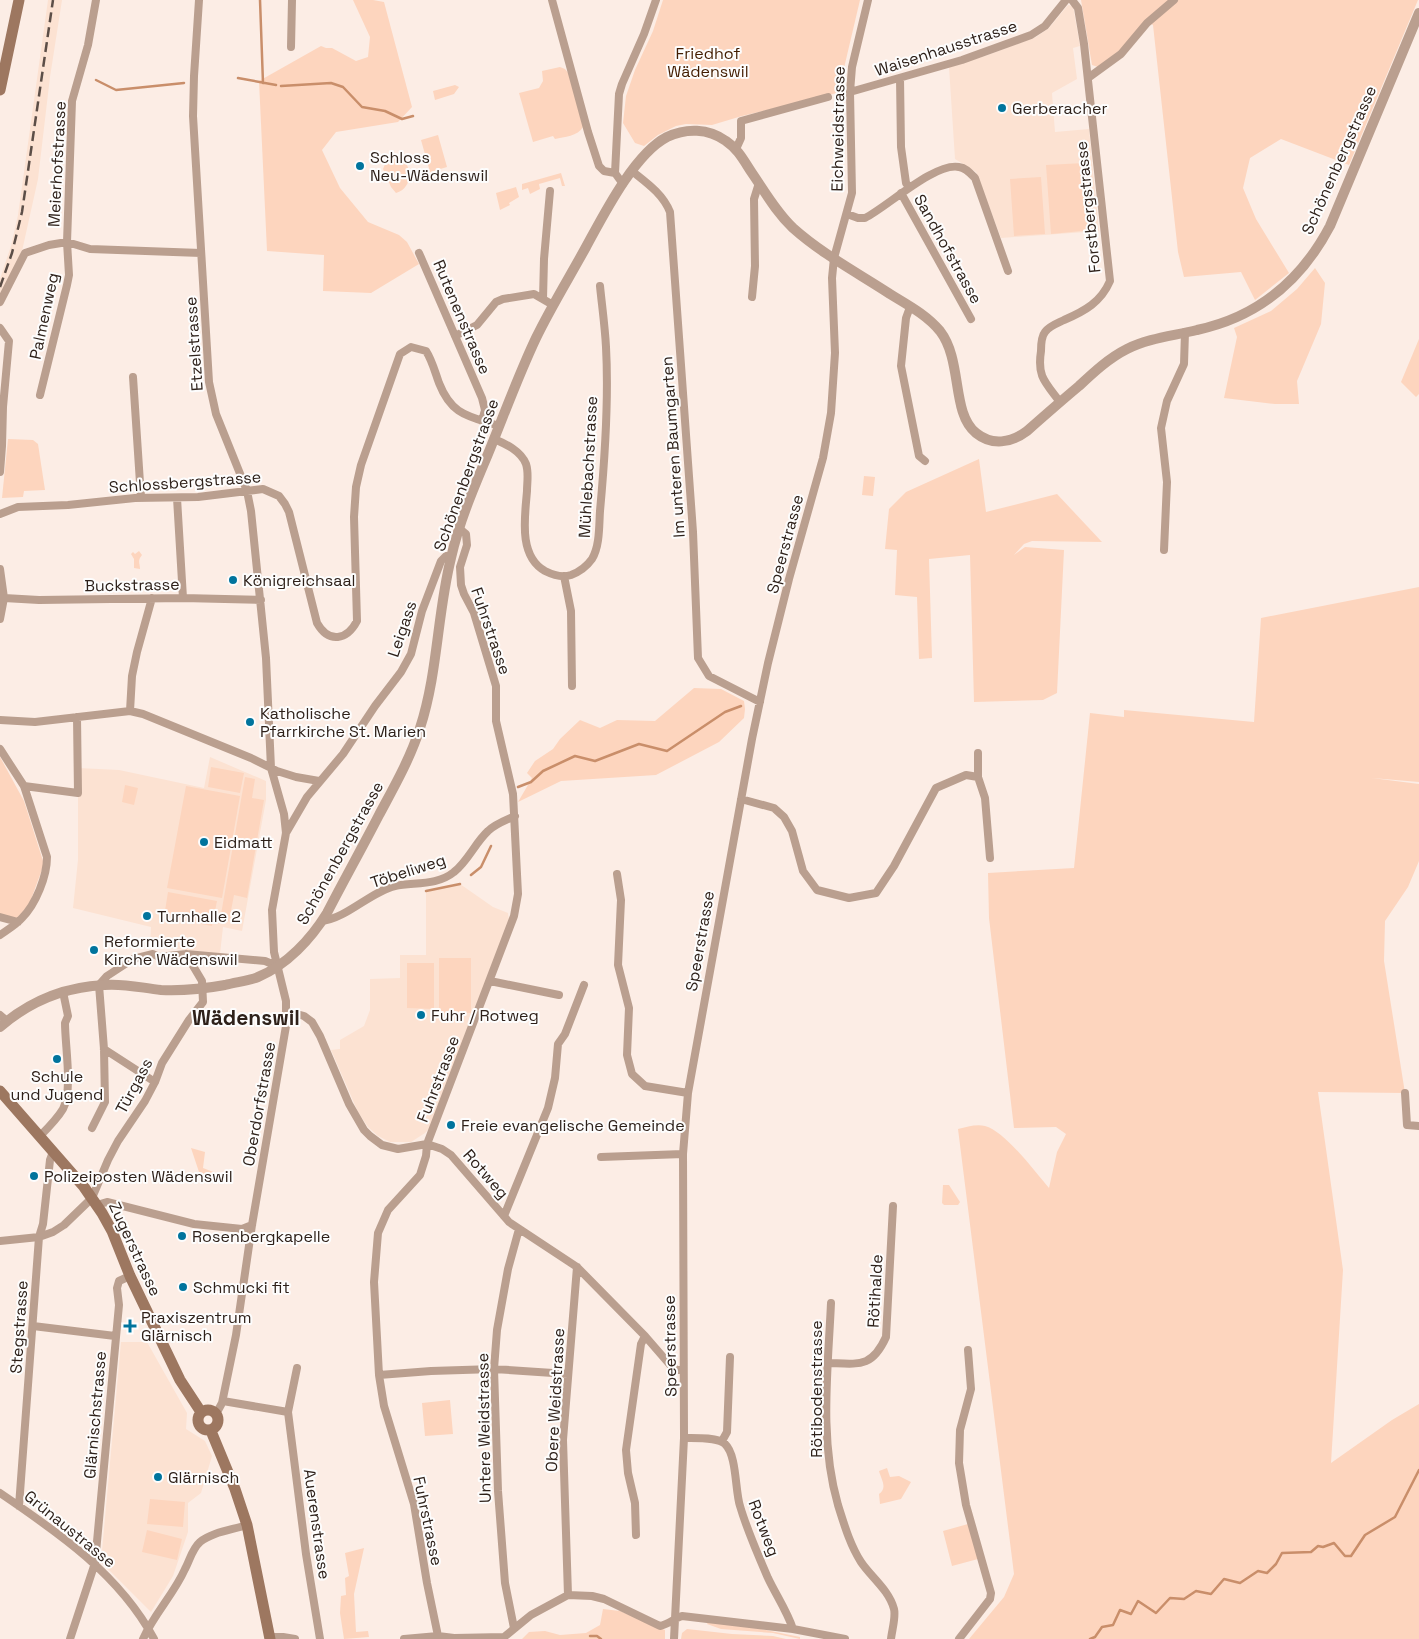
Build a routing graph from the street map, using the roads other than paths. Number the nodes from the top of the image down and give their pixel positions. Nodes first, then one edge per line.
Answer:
1 (19, 0) edge
2 (96, 0) edge
3 (199, 0) edge
4 (292, 0) edge
5 (552, 0) edge
6 (656, 0) edge
7 (868, 0) edge
8 (1066, 0) edge
9 (1072, 0) edge
10 (1174, 0) edge
11 (1419, 13) edge
12 (292, 47) dead end
13 (900, 78) junction
14 (1088, 78) junction
15 (0, 90) edge
16 (850, 92) junction
17 (828, 97) dead end
18 (736, 149) junction
19 (632, 171) junction
20 (615, 173) junction
21 (759, 183) junction
22 (623, 184) junction
23 (909, 188) junction
24 (550, 191) dead end
25 (901, 193) junction
26 (846, 214) junction
27 (67, 242) junction
28 (201, 253) junction
29 (419, 253) dead end
30 (834, 258) junction
31 (1008, 271) dead end
32 (600, 286) dead end
33 (752, 298) dead end
34 (543, 299) junction
35 (0, 302) edge
36 (553, 305) junction
37 (910, 307) junction
38 (971, 319) dead end
39 (0, 328) edge
40 (1185, 332) junction
41 (455, 336) junction
42 (133, 378) dead end
43 (40, 395) dead end
44 (1060, 402) junction
45 (482, 421) junction
46 (499, 426) junction
47 (494, 439) junction
48 (925, 460) dead end
49 (0, 472) edge
50 (247, 491) junction
51 (141, 498) junction
52 (177, 498) junction
53 (0, 514) edge
54 (460, 530) junction
55 (1164, 550) dead end
56 (451, 556) junction
57 (0, 569) edge
58 (564, 576) junction
59 (4, 598) junction
60 (152, 598) junction
61 (183, 598) junction
62 (261, 600) junction
63 (0, 618) edge
64 (572, 686) dead end
65 (760, 702) junction
66 (130, 711) junction
67 (77, 718) junction
68 (0, 720) edge
69 (0, 749) edge
70 (978, 753) dead end
71 (271, 768) junction
72 (978, 777) junction
73 (319, 781) junction
74 (24, 786) junction
75 (741, 799) junction
76 (515, 816) junction
77 (286, 832) junction
78 (990, 858) dead end
79 (617, 874) dead end
80 (0, 917) edge
81 (322, 920) junction
82 (18, 922) junction
83 (0, 935) edge
84 (186, 954) junction
85 (277, 966) junction
86 (490, 981) junction
87 (99, 985) junction
88 (584, 985) dead end
89 (203, 990) junction
90 (63, 992) junction
91 (559, 995) dead end
92 (286, 1011) junction
93 (2, 1021) edge
94 (104, 1049) junction
95 (156, 1082) junction
96 (0, 1091) edge
97 (688, 1093) junction
98 (1404, 1093) dead end
99 (1419, 1126) edge
100 (92, 1128) dead end
101 (40, 1136) junction
102 (427, 1144) junction
103 (53, 1152) junction
104 (683, 1154) junction
105 (601, 1157) dead end
106 (95, 1202) junction
107 (893, 1206) dead end
108 (504, 1216) junction
109 (252, 1225) junction
110 (519, 1229) junction
111 (39, 1237) junction
112 (0, 1241) edge
113 (578, 1267) junction
114 (130, 1276) junction
115 (831, 1303) dead end
116 (33, 1326) junction
117 (115, 1336) junction
118 (645, 1336) junction
119 (968, 1350) dead end
120 (730, 1357) dead end
121 (828, 1363) junction
122 (297, 1368) dead end
123 (494, 1369) junction
124 (683, 1370) junction
125 (568, 1374) junction
126 (379, 1375) junction
127 (223, 1401) junction
128 (201, 1412) junction
129 (288, 1412) junction
130 (216, 1414) junction
131 (211, 1430) junction
132 (684, 1438) junction
133 (722, 1441) junction
134 (0, 1493) edge
135 (18, 1506) junction
136 (247, 1525) junction
137 (636, 1535) dead end
138 (95, 1563) junction
139 (568, 1595) junction
140 (675, 1618) junction
141 (148, 1628) junction
142 (514, 1628) junction
143 (793, 1630) junction
144 (675, 1635) edge
145 (438, 1636) junction
146 (270, 1638) edge
147 (504, 1638) edge
148 (70, 1639) edge
149 (143, 1639) edge
150 (154, 1639) edge
151 (295, 1639) edge
152 (320, 1639) edge
153 (404, 1639) edge
154 (845, 1639) edge
155 (892, 1639) edge
156 (959, 1639) edge

1 - 15 main road
2 - 27 street, Meierhofstrasse
3 - 28 street, Etzelstrasse
4 - 12 street
5 - 20 street
6 - 20 street
7 - 16 street, Eichweidstrasse
8 - 13 street, Waisenhausstrasse
9 - 14 street, Forstbergstrasse
10 - 14 street
11 - 40 street, Schönenbergstrasse
13 - 16 street, Waisenhausstrasse
13 - 23 street
14 - 44 street, Forstbergstrasse
16 - 26 street, Eichweidstrasse
17 - 18 street
18 - 19 street, Schönenbergstrasse
18 - 21 street, Schönenbergstrasse
19 - 22 street, Schönenbergstrasse
19 - 65 street, Im unteren Baumgarten
20 - 22 street
21 - 30 street, Schönenbergstrasse
21 - 33 street
22 - 36 street, Schönenbergstrasse
23 - 25 street
23 - 31 street
24 - 34 street
25 - 26 street
25 - 38 street, Sandhofstrasse
26 - 30 street, Eichweidstrasse
27 - 28 street
27 - 35 street
27 - 43 street, Palmenweg
28 - 50 street, Etzelstrasse
29 - 41 street, Rutenenstrasse
30 - 37 street, Schönenbergstrasse
30 - 65 street, Speerstrasse
32 - 58 street, Mühlebachstrasse
34 - 36 street
34 - 41 street
36 - 46 street, Schönenbergstrasse
37 - 44 street, Schönenbergstrasse
37 - 48 street
39 - 49 street
40 - 44 street, Schönenbergstrasse
40 - 55 street
41 - 45 street, Rutenenstrasse
42 - 51 street
45 - 46 street, Schlossbergstrasse
45 - 50 street, Schlossbergstrasse
46 - 47 street, Schönenbergstrasse
47 - 54 street, Schönenbergstrasse
47 - 58 street
50 - 52 street, Schlossbergstrasse
50 - 62 street, Etzelstrasse
51 - 52 street, Schlossbergstrasse
51 - 53 street, Schlossbergstrasse
52 - 61 street
54 - 56 street, Schönenbergstrasse
54 - 76 street, Fuhrstrasse
56 - 73 street, Leigass
56 - 81 street, Schönenbergstrasse
57 - 59 street
58 - 64 street
59 - 60 street, Buckstrasse
59 - 63 street
60 - 61 street, Buckstrasse
60 - 66 street
61 - 62 street, Buckstrasse
62 - 71 street, Etzelstrasse
65 - 75 street, Speerstrasse
66 - 67 street
66 - 71 street
67 - 68 street
67 - 74 street
69 - 74 street
70 - 72 street
71 - 73 street
71 - 77 street, Oberdorfstrasse
72 - 75 street
72 - 78 street
73 - 77 street, Leigass
74 - 82 street
75 - 97 street, Speerstrasse
76 - 81 street, Töbeliweg
76 - 86 street, Fuhrstrasse
77 - 85 street, Oberdorfstrasse
79 - 97 street
80 - 82 street
81 - 85 street, Schönenbergstrasse
82 - 83 street
84 - 85 street
84 - 87 street
84 - 89 street
85 - 89 street, Schönenbergstrasse
85 - 92 street, Oberdorfstrasse
86 - 91 street
86 - 102 street, Fuhrstrasse
87 - 89 street, Schönenbergstrasse
87 - 90 street, Schönenbergstrasse
87 - 94 street
88 - 108 street
89 - 95 street, Türgass
90 - 93 street, Schönenbergstrasse
90 - 101 street
92 - 102 street
92 - 109 street, Oberdorfstrasse
94 - 95 street
94 - 100 street
95 - 106 street, Türgass
96 - 101 main road, Zugerstrasse
97 - 104 street, Speerstrasse
98 - 99 street
101 - 103 main road, Zugerstrasse
102 - 108 street, Rotweg
102 - 126 street, Fuhrstrasse
103 - 106 main road, Zugerstrasse
103 - 111 street, Stegstrasse
104 - 105 street
104 - 124 street, Speerstrasse
106 - 109 street
106 - 111 street
106 - 114 main road, Zugerstrasse
107 - 121 street, Rötihalde
108 - 110 street, Rotweg
109 - 127 street, Oberdorfstrasse
110 - 113 street, Rotweg
110 - 123 street, Untere Weidstrasse
111 - 112 street
111 - 116 street, Stegstrasse
113 - 118 street, Rotweg
113 - 125 street, Obere Weidstrasse
114 - 117 street, Glärnischstrasse
114 - 128 main road, Zugerstrasse
115 - 121 street, Rötibodenstrasse
116 - 117 street
116 - 135 street, Stegstrasse
117 - 138 street, Glärnischstrasse
118 - 124 street, Rotweg
118 - 137 street
119 - 156 street
120 - 133 street
121 - 155 street, Rötibodenstrasse
122 - 129 street, Auerenstrasse
123 - 125 street
123 - 126 street
123 - 142 street, Untere Weidstrasse
124 - 132 street, Speerstrasse
125 - 139 street, Obere Weidstrasse
126 - 145 street, Fuhrstrasse
127 - 129 street
127 - 130 street, Oberdorfstrasse
128 - 130 main road
128 - 131 main road, Zugerstrasse
129 - 152 street, Auerenstrasse
130 - 131 main road
131 - 136 main road, Zugerstrasse
132 - 133 street
132 - 140 street, Speerstrasse
133 - 143 street, Rotweg
134 - 135 street, Grünaustrasse
135 - 138 street, Grünaustrasse
136 - 141 street
136 - 146 main road, Zugerstrasse
138 - 141 street, Grünaustrasse
138 - 148 street, Glärnischstrasse
139 - 140 street
139 - 142 street
140 - 143 street
140 - 144 street, Speerstrasse
141 - 149 street
141 - 150 street, Grünaustrasse
142 - 147 street
143 - 154 street
145 - 147 street
145 - 153 street
146 - 151 street

